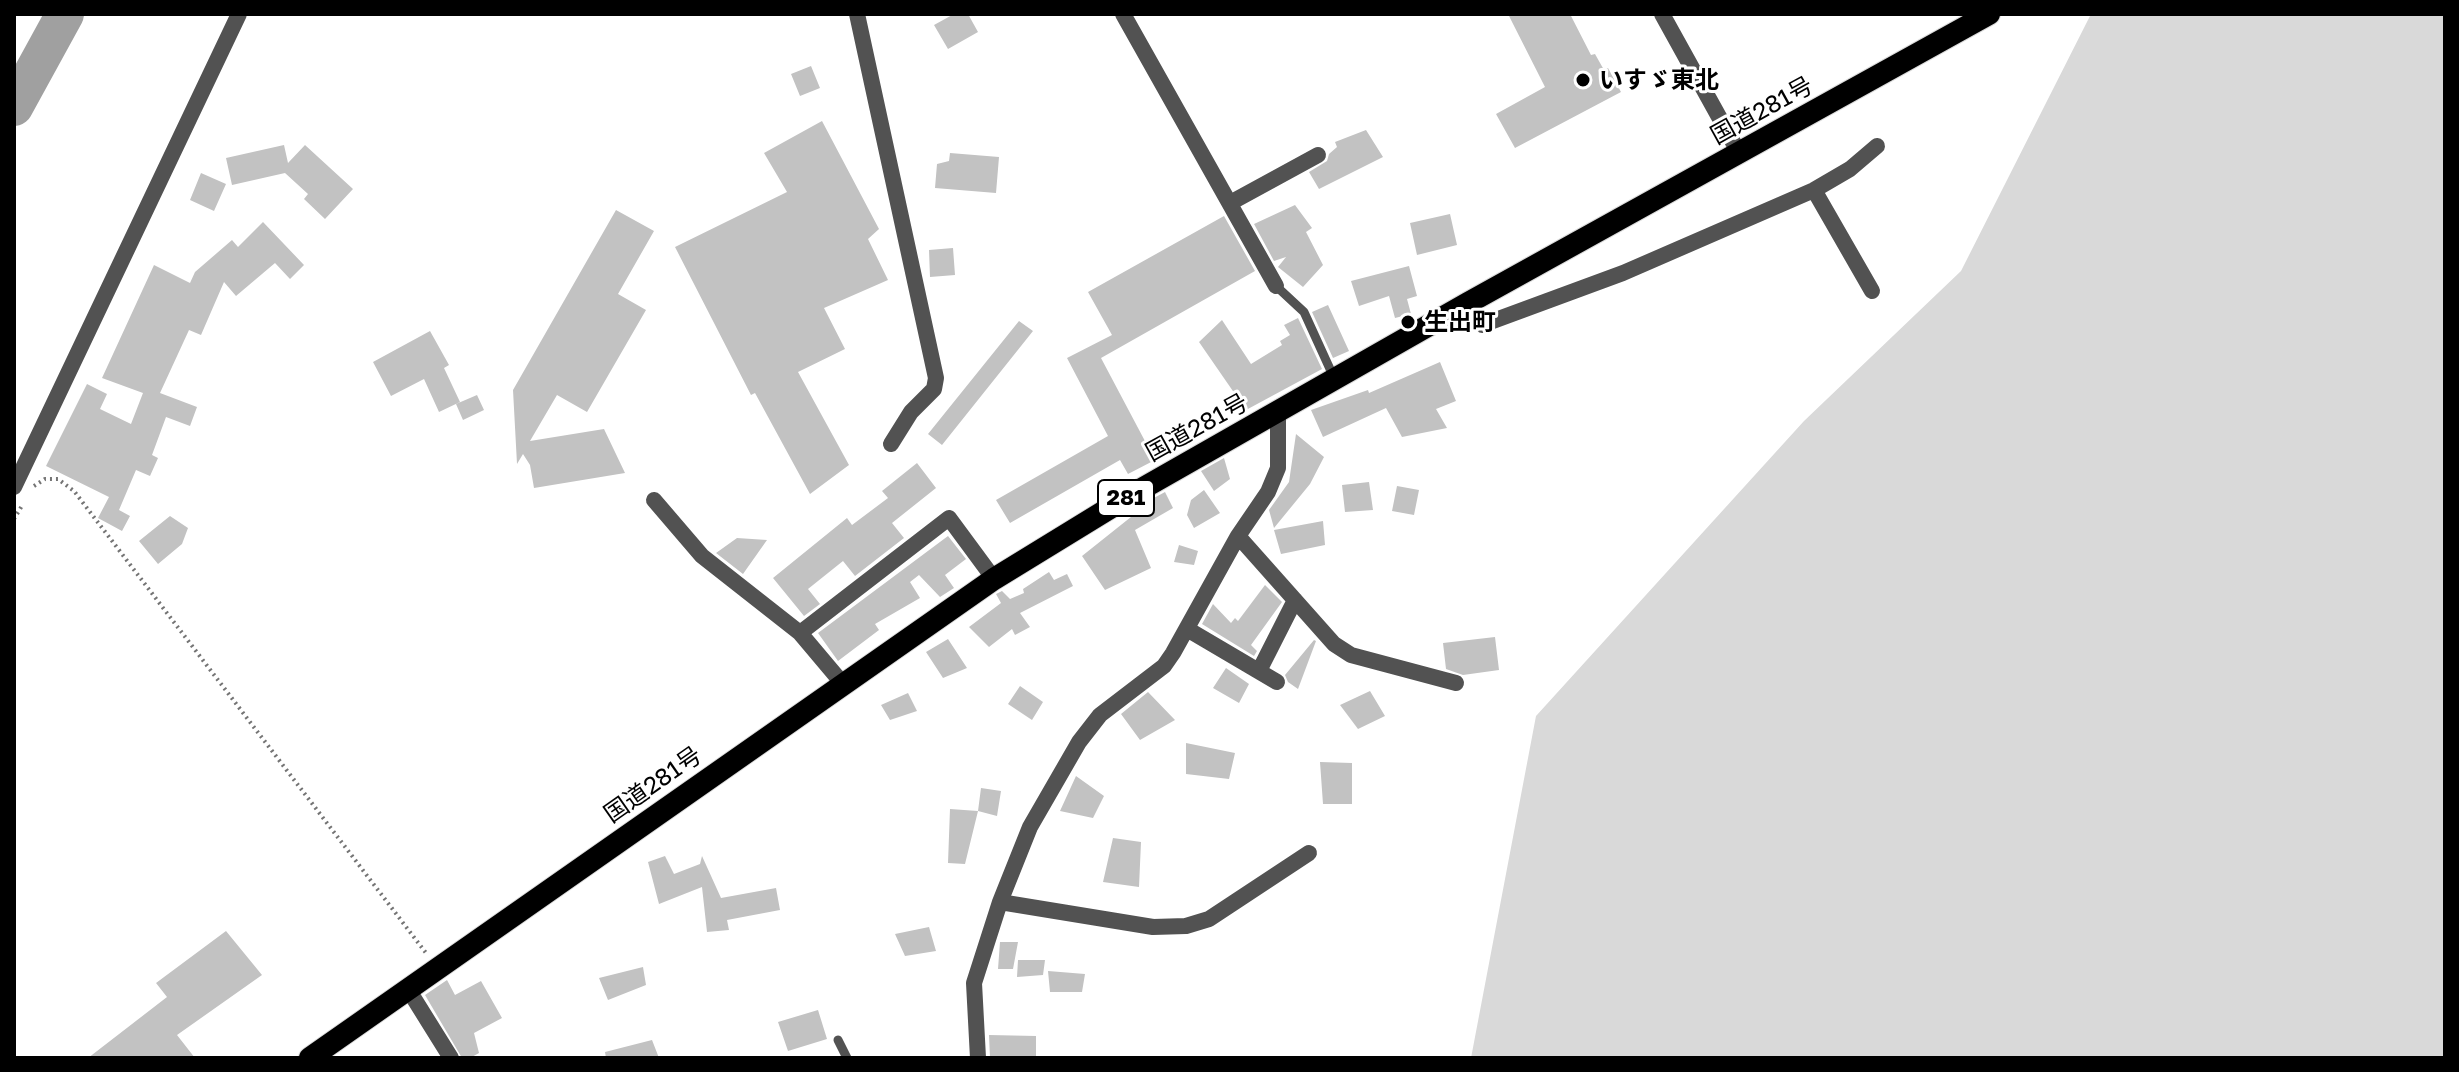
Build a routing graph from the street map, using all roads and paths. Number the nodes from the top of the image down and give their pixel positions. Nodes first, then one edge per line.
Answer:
1 (239, 14) edge
2 (857, 14) edge
3 (1123, 14) edge
4 (1662, 14) edge
5 (1989, 14) edge
6 (1960, 21) edge
7 (1877, 146) dead end
8 (1739, 153) junction
9 (1318, 155) dead end
10 (1814, 190) junction
11 (1230, 203) junction
12 (1280, 290) joint
13 (1872, 291) dead end
14 (1468, 303) junction
15 (1335, 380) junction
16 (1278, 412) junction
17 (891, 444) dead end
18 (14, 487) edge
19 (654, 500) dead end
20 (14, 519) edge
21 (1238, 536) junction
22 (994, 579) junction
23 (1295, 600) junction
24 (1187, 629) junction
25 (800, 633) junction
26 (1259, 671) junction
27 (1277, 682) dead end
28 (1456, 683) dead end
29 (843, 684) junction
30 (1309, 853) dead end
31 (1000, 902) junction
32 (437, 968) junction
33 (408, 989) junction
34 (838, 1040) dead end
35 (310, 1058) edge
36 (451, 1058) edge
37 (847, 1058) edge
38 (978, 1058) edge

1 - 18 street
2 - 17 street
3 - 11 street
4 - 8 street
5 - 6 highway, 国道281号 / 281
6 - 8 highway, 国道281号 / 281
7 - 10 street
8 - 14 highway, 国道281号 / 281
9 - 11 street
10 - 13 street
10 - 14 street
11 - 12 street
12 - 15 lane
14 - 15 highway, 国道281号 / 281
15 - 16 highway, 国道281号 / 281
16 - 21 street
16 - 22 highway, 国道281号 / 281
19 - 25 street
20 - 32 path
21 - 23 street
21 - 24 street
22 - 25 street
22 - 29 highway, 国道281号 / 281
23 - 26 street
23 - 28 street
24 - 26 street
24 - 31 street
25 - 29 street
26 - 27 street
29 - 32 highway, 国道281号 / 281
30 - 31 street
31 - 38 street
32 - 33 highway, 国道281号 / 281
33 - 35 highway, 国道281号 / 281
33 - 36 street
34 - 37 lane

